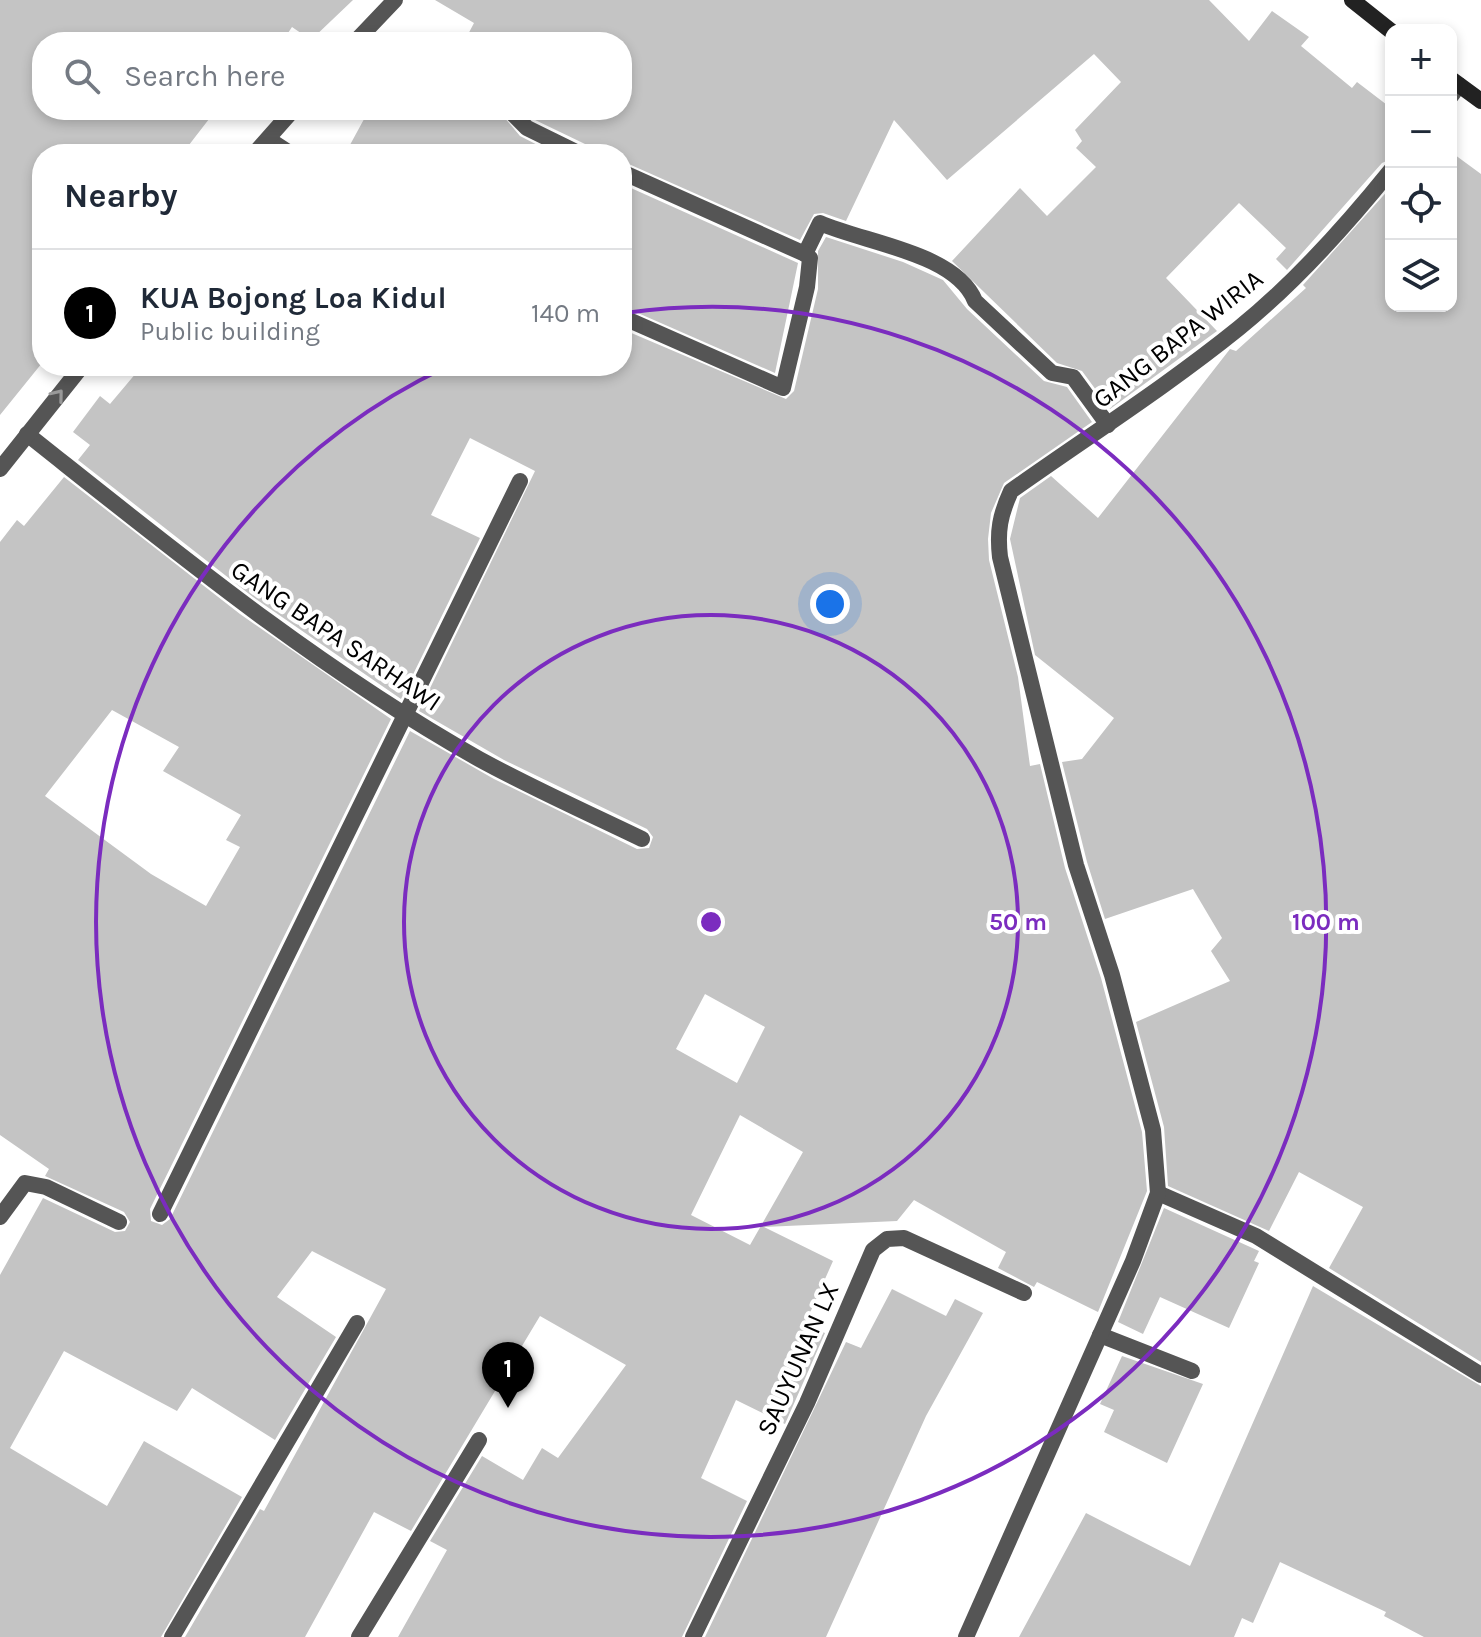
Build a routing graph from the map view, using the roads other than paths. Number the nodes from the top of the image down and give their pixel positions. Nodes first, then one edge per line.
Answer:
1 (395, 0) edge
2 (1352, 0) edge
3 (1385, 26) edge
4 (365, 32) edge
5 (1457, 88) edge
6 (1481, 101) edge
7 (284, 120) edge
8 (519, 120) edge
9 (268, 139) junction
10 (263, 144) edge
11 (276, 144) edge
12 (560, 144) edge
13 (632, 176) edge
14 (1385, 177) edge
15 (805, 254) junction
16 (632, 321) edge
17 (74, 376) edge
18 (1108, 425) junction
19 (27, 434) junction
20 (0, 469) edge
21 (520, 481) dead end
22 (407, 715) junction
23 (642, 839) dead end
24 (1158, 1193) junction
25 (160, 1214) dead end
26 (0, 1217) edge
27 (119, 1222) dead end
28 (1024, 1293) dead end
29 (357, 1323) dead end
30 (1100, 1335) junction
31 (1192, 1371) dead end
32 (1481, 1375) edge
33 (479, 1440) dead end
34 (172, 1637) edge
35 (359, 1637) edge
36 (693, 1637) edge
37 (966, 1637) edge

1 - 4 street
2 - 3 main road
5 - 6 main road
7 - 9 street
8 - 12 street
9 - 10 street
9 - 11 street
13 - 15 street
14 - 18 street, GANG BAPA WIRIA
15 - 16 street
15 - 18 street
19 -> 17 street
18 - 24 street, GANG BAPA WIRIA
19 - 20 street
19 - 22 street, GANG BAPA SARHAWI
21 - 22 street
22 - 23 street, GANG BAPA SARHAWI
22 - 25 street
24 - 30 street
24 - 32 street
26 - 27 street
28 - 36 street, SAUYUNAN LX
29 - 34 street
30 - 31 street
30 - 37 street
33 - 35 street

